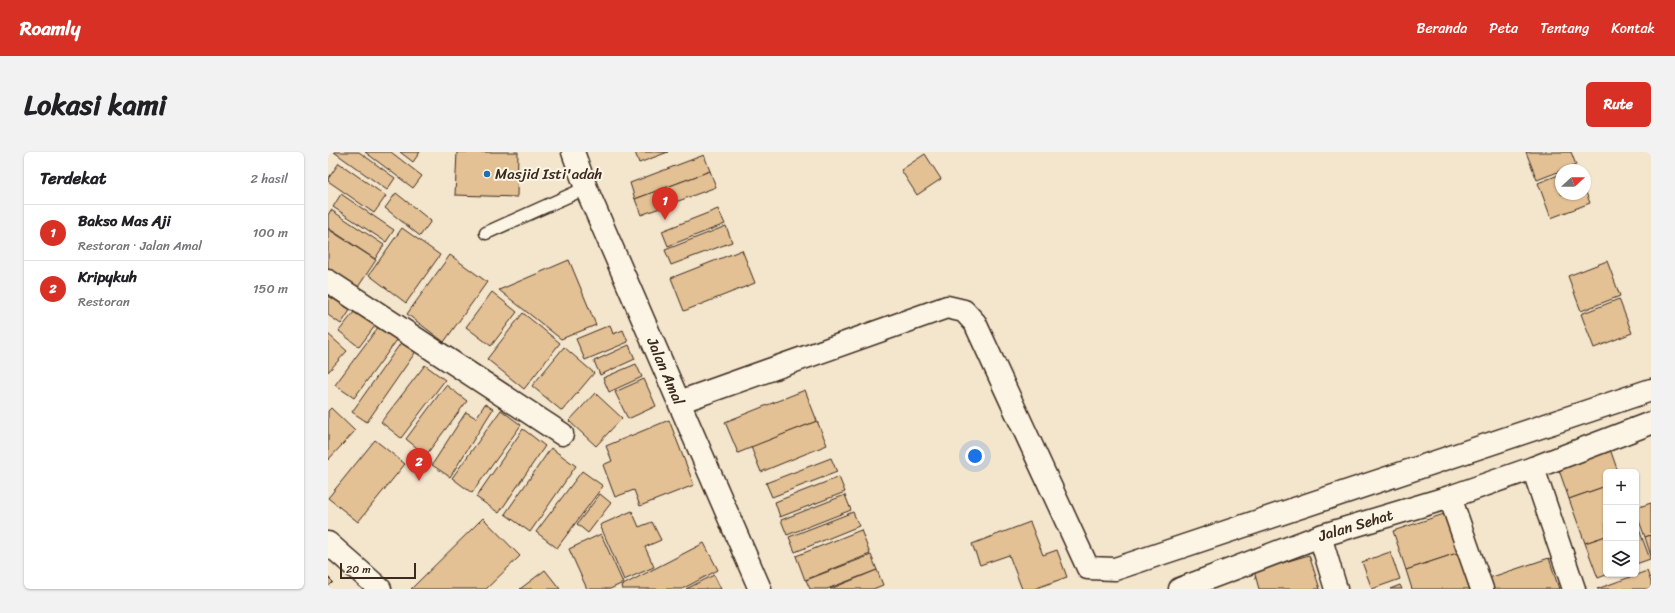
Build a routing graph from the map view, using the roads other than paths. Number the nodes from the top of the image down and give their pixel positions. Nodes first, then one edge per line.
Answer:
1 (573, 152) edge
2 (586, 188) junction
3 (486, 233) dead end
4 (328, 281) edge
5 (1651, 390) edge
6 (679, 402) junction
7 (1651, 423) edge
8 (562, 434) dead end
9 (1533, 468) junction
10 (1450, 496) junction
11 (1320, 536) junction
12 (328, 544) edge
13 (756, 588) edge
14 (380, 589) edge
15 (1180, 589) edge
16 (1336, 589) edge
17 (1482, 589) edge
18 (1574, 589) edge

1 - 2 street, Jalan Amal
2 - 3 lane
2 - 6 street, Jalan Amal
4 - 8 street
5 - 6 street
6 - 13 street, Jalan Amal
7 - 9 street, Jalan Sehat
9 - 10 street, Jalan Sehat
9 - 18 street
10 - 11 street, Jalan Sehat
10 - 17 street
11 - 15 street, Jalan Sehat
11 - 16 street
12 - 14 street

